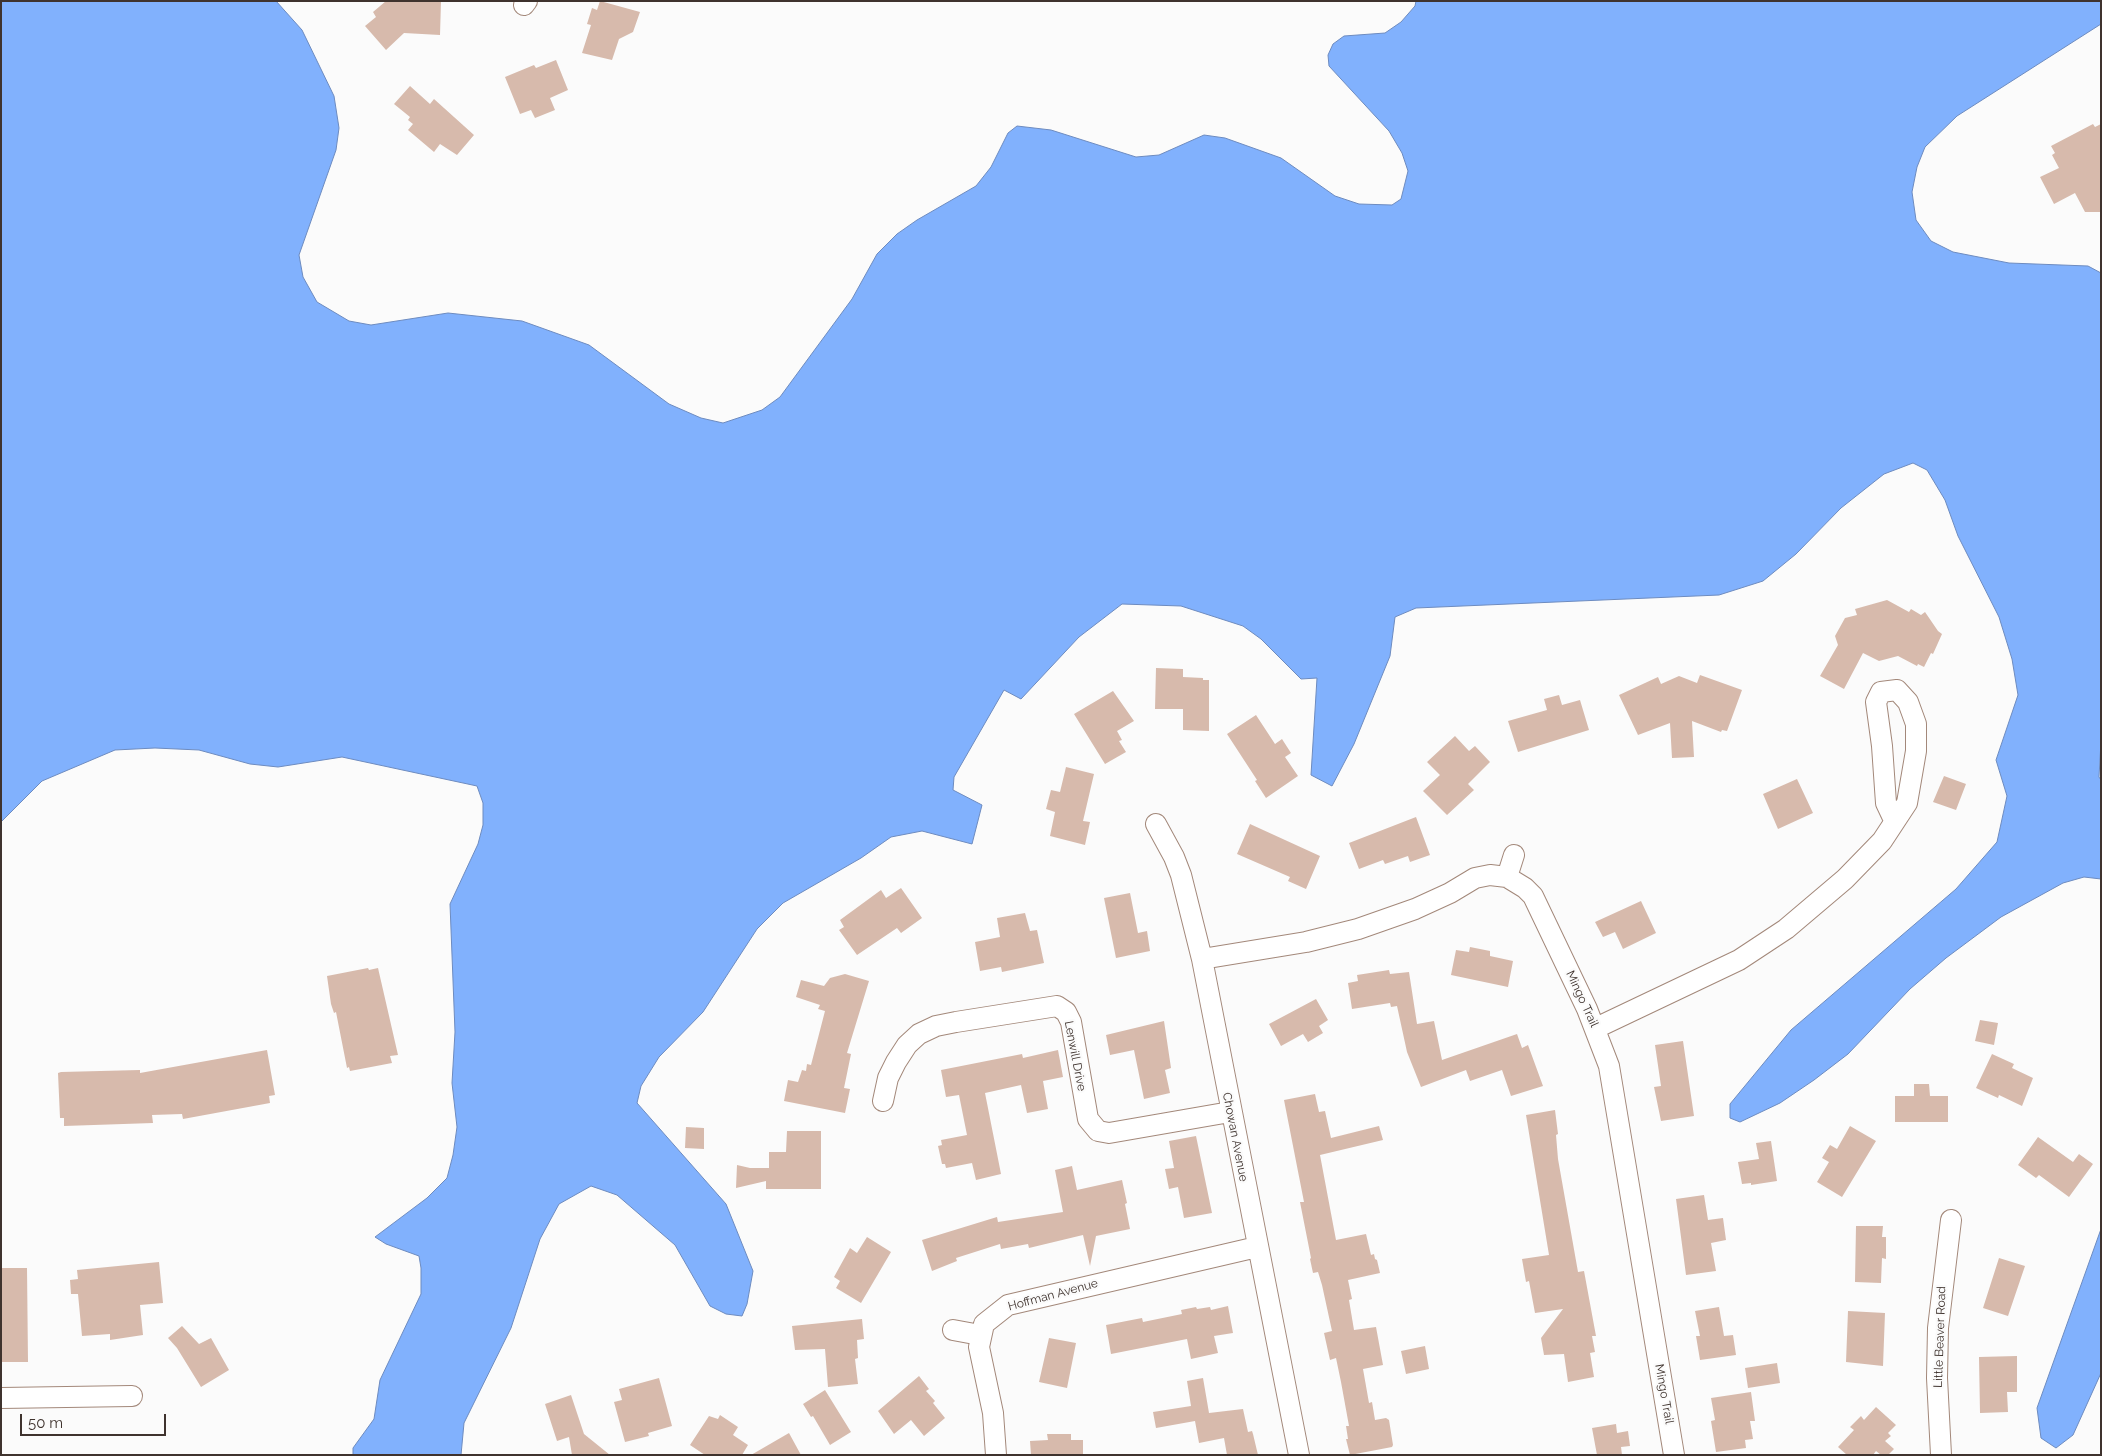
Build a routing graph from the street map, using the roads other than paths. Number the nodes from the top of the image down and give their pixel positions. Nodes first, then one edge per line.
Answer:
1 (1894, 820) junction
2 (1156, 824) dead end
3 (1514, 855) dead end
4 (1507, 877) junction
5 (1202, 960) junction
6 (1596, 1028) junction
7 (883, 1101) dead end
8 (1230, 1112) junction
9 (1951, 1220) dead end
10 (1257, 1247) junction
11 (953, 1330) dead end
12 (980, 1334) junction
13 (132, 1396) dead end
14 (1, 1398) edge
15 (996, 1455) edge
16 (1299, 1455) edge
17 (1674, 1455) edge
18 (1941, 1455) edge

1 - 1 street
1 - 6 street
2 - 5 street, Chowan Avenue
3 - 4 street
4 - 5 street
4 - 6 street, Mingo Trail
5 - 8 street, Chowan Avenue
6 - 17 street, Mingo Trail
7 - 8 street, Lenwill Drive
8 - 10 street, Chowan Avenue
9 - 18 street, Little Beaver Road
10 - 12 street, Hoffman Avenue
10 - 16 street, Chowan Avenue
11 - 12 street
12 - 15 street
13 - 14 street

